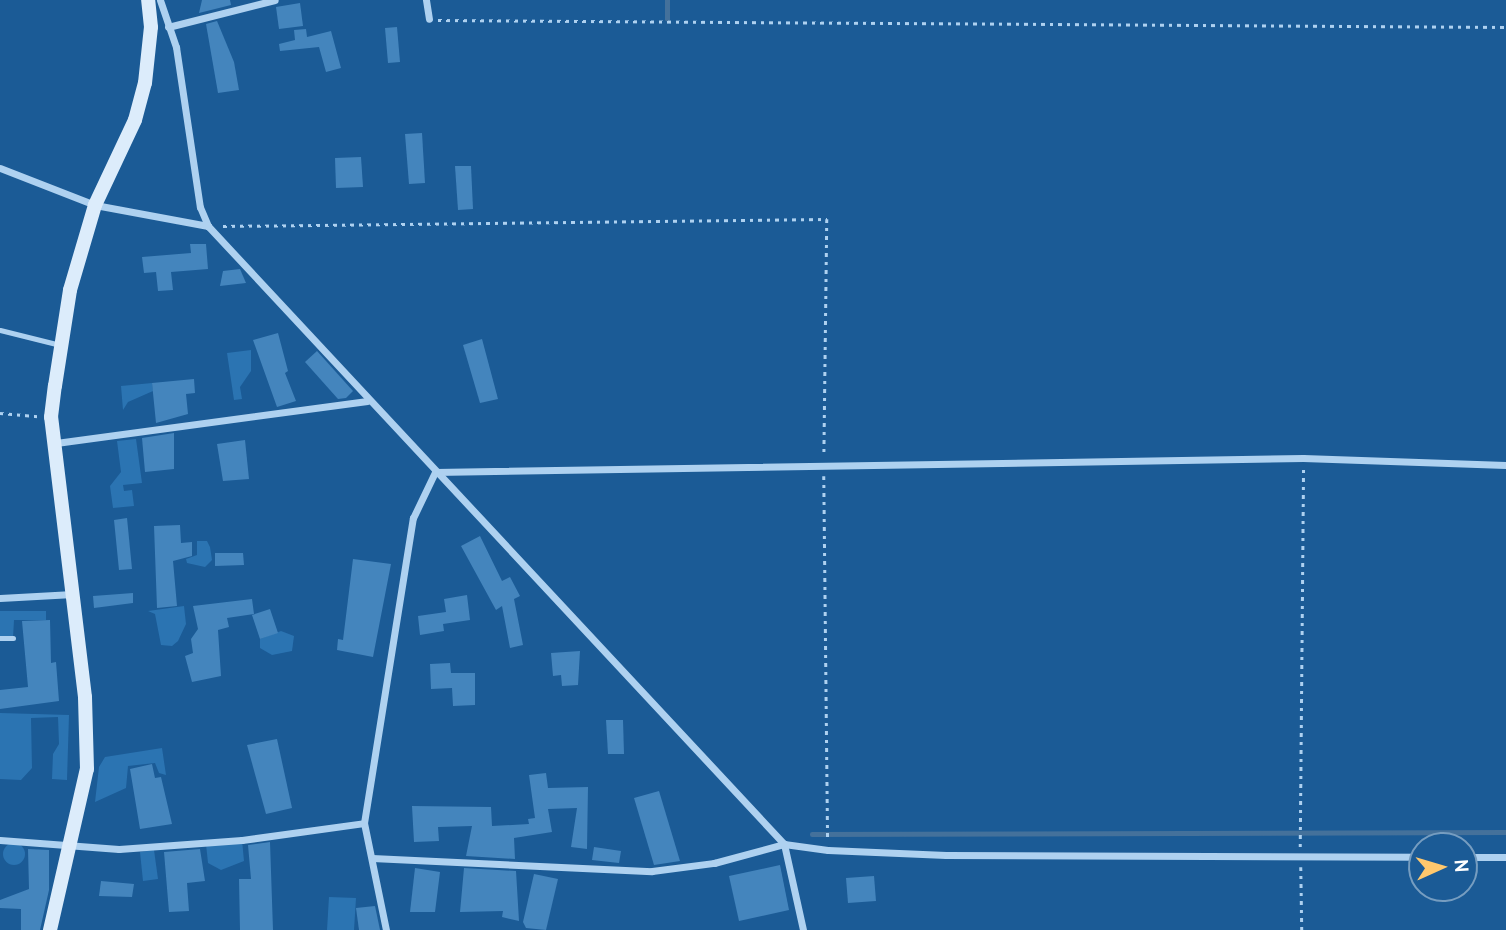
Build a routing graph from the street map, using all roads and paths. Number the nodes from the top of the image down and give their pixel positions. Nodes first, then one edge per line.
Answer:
1 (148, 0) edge
2 (160, 0) edge
3 (275, 0) edge
4 (426, 0) edge
5 (429, 19) joint
6 (167, 27) junction
7 (1506, 27) edge
8 (0, 168) edge
9 (94, 205) junction
10 (208, 226) junction
11 (0, 330) edge
12 (60, 345) junction
13 (367, 401) junction
14 (0, 413) edge
15 (51, 417) junction
16 (56, 443) junction
17 (1303, 458) junction
18 (824, 464) junction
19 (1506, 466) edge
20 (435, 472) junction
21 (73, 594) junction
22 (0, 598) edge
23 (0, 638) edge
24 (13, 638) dead end
25 (363, 823) junction
26 (0, 840) edge
27 (784, 844) junction
28 (69, 845) junction
29 (828, 850) junction
30 (1300, 856) junction
31 (1408, 857) edge
32 (1478, 857) edge
33 (1506, 857) edge
34 (372, 858) junction
35 (50, 930) edge
36 (386, 930) edge
37 (803, 930) edge
38 (1302, 930) edge

1 - 9 street
2 - 6 street
3 - 6 street
4 - 5 street
5 - 7 path
6 - 10 street
8 - 9 street
9 - 10 street
9 - 12 street
10 - 13 street
10 - 18 path
11 - 12 lane
12 - 15 street
13 - 16 street
13 - 20 street
14 - 15 path
15 - 16 street
16 - 21 street
17 - 18 street
17 - 19 street
17 - 30 path
18 - 20 street
18 - 29 path
20 - 25 street
20 - 27 street
21 - 22 street
21 - 28 street
23 - 24 lane
25 - 28 street
25 - 34 street
26 - 28 street
27 - 29 street
27 - 34 street
27 - 37 street
28 - 35 street
29 - 30 street
30 - 31 street
30 - 38 path
32 - 33 street
34 - 36 street

